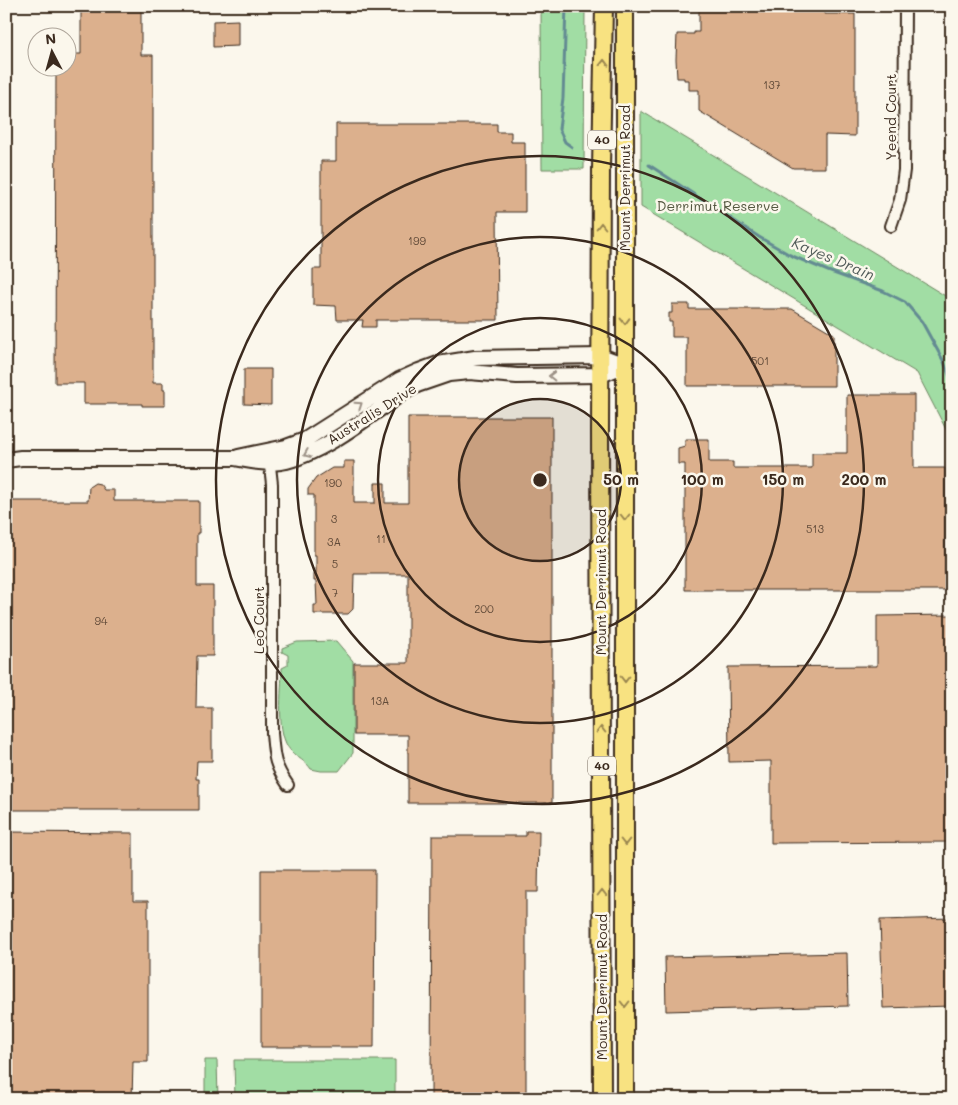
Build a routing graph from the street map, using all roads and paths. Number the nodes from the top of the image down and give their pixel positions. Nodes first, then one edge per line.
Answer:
1 (604, 6) edge
2 (625, 6) edge
3 (905, 6) edge
4 (891, 226) dead end
5 (601, 356) junction
6 (625, 365) junction
7 (601, 375) junction
8 (6, 454) edge
9 (269, 457) junction
10 (21, 458) junction
11 (6, 460) edge
12 (288, 785) dead end
13 (602, 1099) edge
14 (626, 1099) edge

5 -> 1 main road, Mount Derrimut Road / 40
2 -> 6 main road, Mount Derrimut Road / 40
3 - 4 street, Yeend Court
5 - 6 street
5 - 7 main road, Mount Derrimut Road / 40
9 -> 5 street, Australis Drive
6 - 7 street
6 -> 14 main road, Mount Derrimut Road / 40
7 -> 9 street, Australis Drive
13 -> 7 main road, Mount Derrimut Road / 40
8 - 10 street, Australis Drive
9 - 10 street, Australis Drive
9 - 12 street, Leo Court
10 - 11 street, Australis Drive

